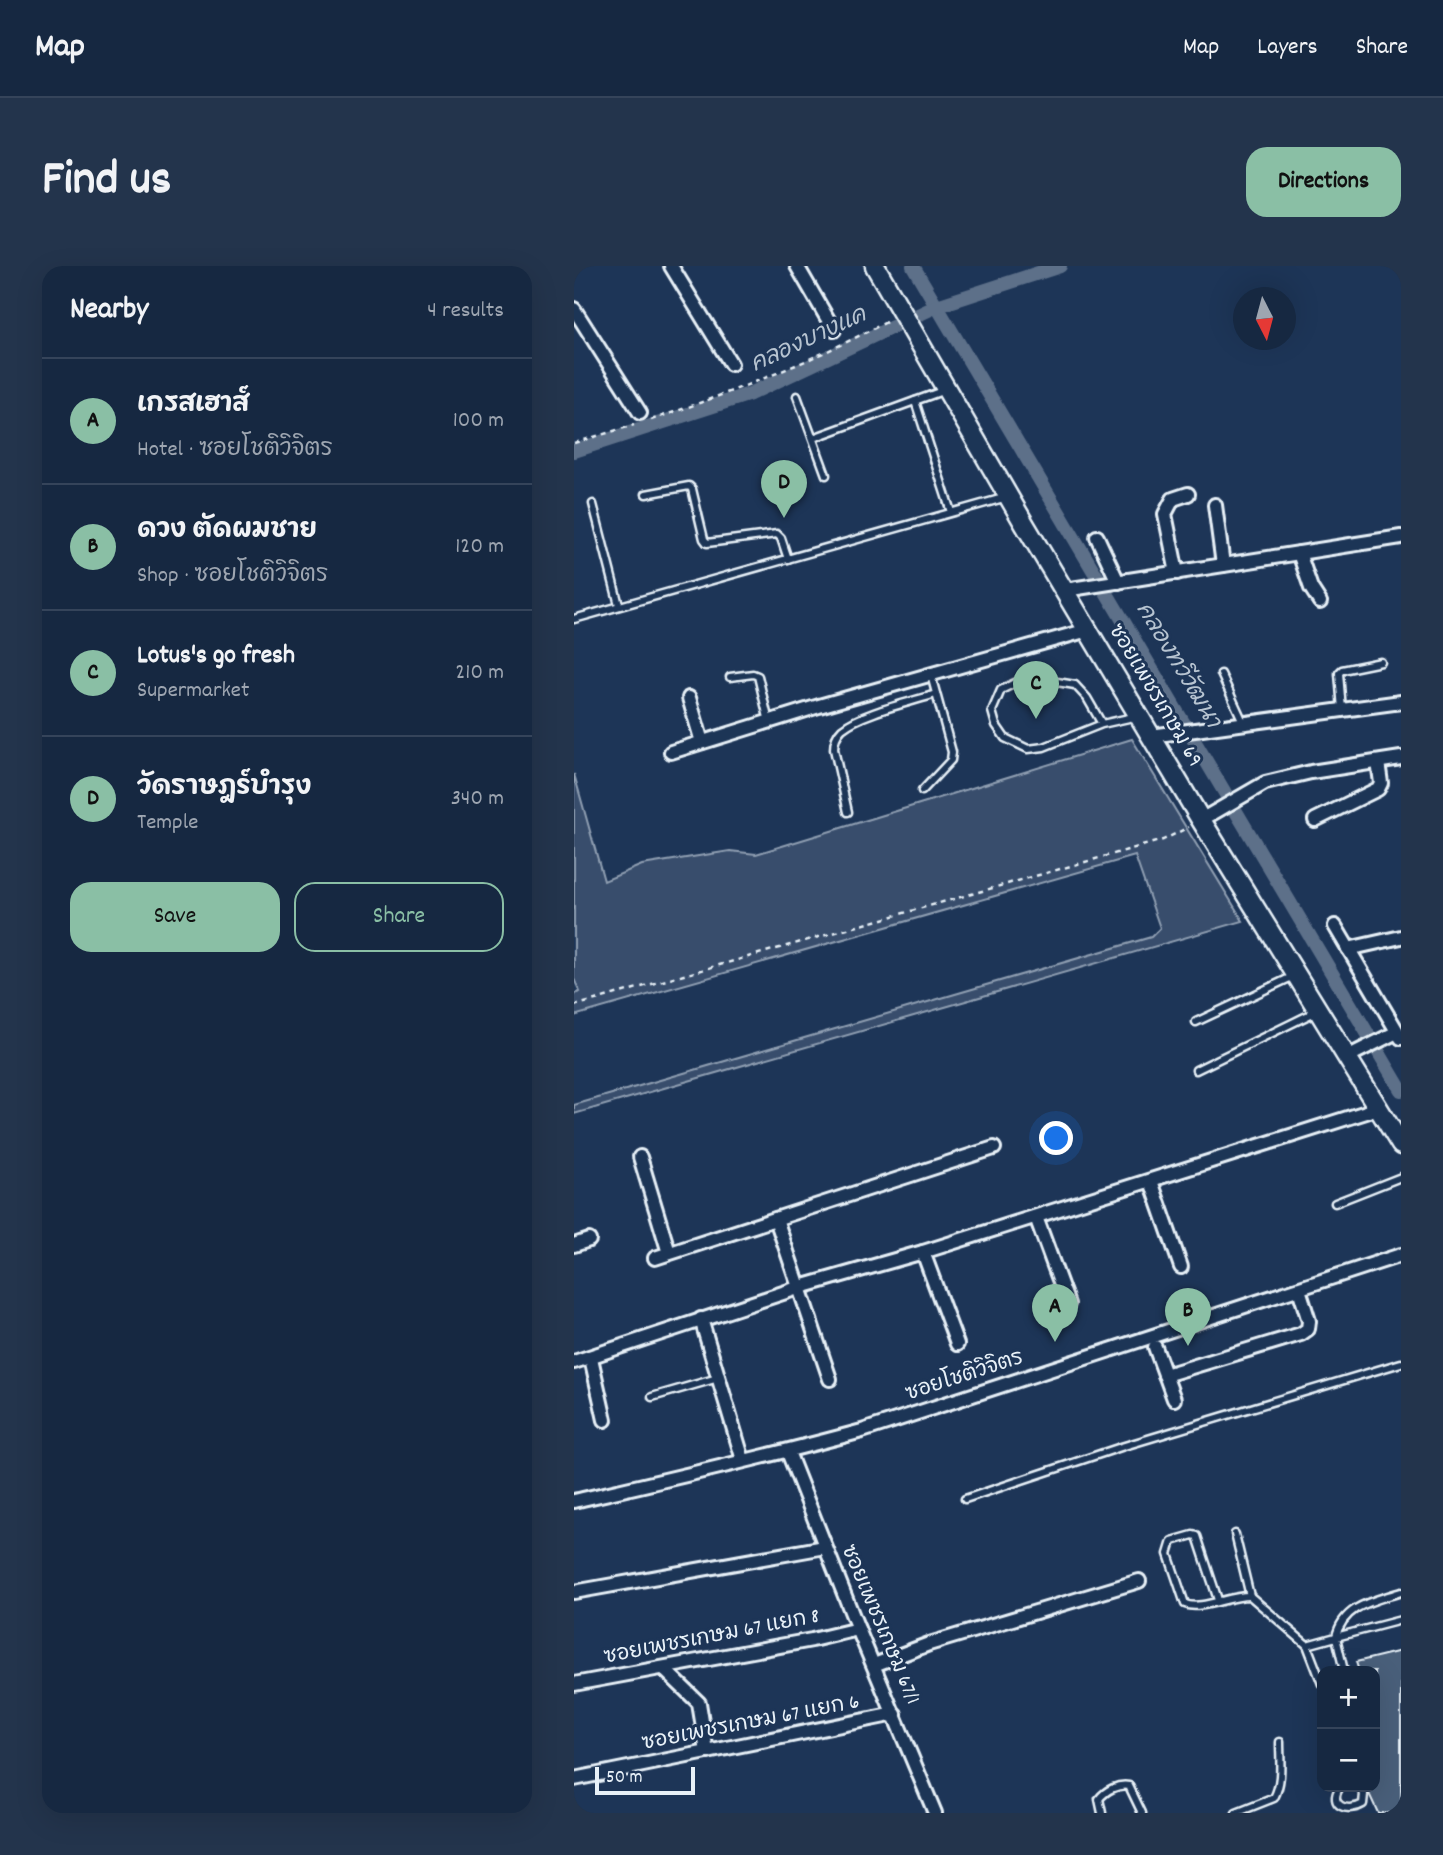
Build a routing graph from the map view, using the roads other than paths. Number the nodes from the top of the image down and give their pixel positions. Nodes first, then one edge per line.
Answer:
1 (671, 266) edge
2 (797, 266) edge
3 (875, 266) edge
4 (574, 309) edge
5 (834, 330) dead end
6 (731, 364) dead end
7 (947, 389) junction
8 (797, 396) dead end
9 (915, 401) junction
10 (641, 419) road end
11 (813, 438) junction
12 (826, 475) dead end
13 (646, 494) dead end
14 (1188, 494) dead end
15 (1009, 496) junction
16 (593, 504) dead end
17 (1215, 505) dead end
18 (951, 512) junction
19 (1097, 537) dead end
20 (1401, 537) edge
21 (1299, 553) junction
22 (788, 559) junction
23 (1223, 565) junction
24 (1177, 572) junction
25 (1116, 582) junction
26 (1072, 589) junction
27 (1320, 602) dead end
28 (619, 605) junction
29 (574, 619) edge
30 (1088, 630) junction
31 (1381, 662) dead end
32 (1221, 674) dead end
33 (931, 675) junction
34 (730, 677) dead end
35 (936, 694) junction
36 (689, 698) dead end
37 (1401, 702) edge
38 (1342, 710) junction
39 (1139, 716) junction
40 (769, 722) junction
41 (1102, 724) junction
42 (1244, 724) junction
43 (1158, 735) junction
44 (702, 742) junction
45 (671, 752) dead end
46 (1401, 758) edge
47 (1378, 762) junction
48 (922, 791) dead end
49 (848, 812) dead end
50 (1208, 816) junction
51 (1315, 820) dead end
52 (1335, 926) dead end
53 (1401, 937) edge
54 (1348, 949) junction
55 (1296, 975) junction
56 (1317, 1011) junction
57 (1196, 1022) dead end
58 (1396, 1032) edge
59 (1352, 1054) junction
60 (1196, 1070) dead end
61 (1380, 1108) junction
62 (1401, 1145) edge
63 (994, 1148) dead end
64 (640, 1157) dead end
65 (1401, 1177) edge
66 (1152, 1181) junction
67 (1335, 1203) dead end
68 (1036, 1217) junction
69 (776, 1219) junction
70 (589, 1240) dead end
71 (574, 1245) edge
72 (923, 1252) junction
73 (669, 1253) junction
74 (1401, 1255) edge
75 (655, 1258) dead end
76 (1181, 1267) dead end
77 (800, 1288) junction
78 (1298, 1289) junction
79 (1068, 1304) dead end
80 (701, 1320) junction
81 (957, 1345) dead end
82 (1155, 1347) dead end
83 (591, 1358) junction
84 (574, 1362) edge
85 (1401, 1363) edge
86 (1165, 1375) junction
87 (718, 1378) junction
88 (830, 1379) dead end
89 (652, 1397) dead end
90 (1174, 1399) dead end
91 (606, 1420) dead end
92 (788, 1452) junction
93 (743, 1460) junction
94 (965, 1499) dead end
95 (574, 1501) edge
96 (1235, 1534) dead end
97 (825, 1547) junction
98 (1139, 1581) dead end
99 (574, 1592) edge
100 (1401, 1592) edge
101 (1250, 1596) junction
102 (1218, 1600) junction
103 (1401, 1620) edge
104 (858, 1629) junction
105 (1336, 1637) junction
106 (1307, 1644) junction
107 (874, 1665) junction
108 (1343, 1666) edge
109 (1317, 1671) edge
110 (667, 1672) dead end
111 (574, 1684) edge
112 (895, 1714) junction
113 (1280, 1742) dead end
114 (707, 1752) junction
115 (574, 1779) edge
116 (1337, 1792) edge
117 (1363, 1792) edge
118 (1350, 1812) edge
119 (935, 1813) edge
120 (1102, 1813) edge
121 (1142, 1813) edge
122 (1236, 1813) edge

1 - 6 street
2 - 5 street
3 - 7 main road, ซอยเพชรเกษม 69
4 - 10 street
7 - 9 lane
7 - 15 main road, ซอยเพชรเกษม 69
8 - 11 lane
9 - 11 lane
9 - 18 lane
11 - 12 lane
13 - 22 lane
14 - 24 street
15 - 18 lane
15 - 26 main road, ซอยเพชรเกษม 69
16 - 28 lane
17 - 23 street
18 - 22 lane
19 - 25 street
20 - 21 street
21 - 23 street
21 - 27 street
22 - 28 lane
23 - 24 street
24 - 25 street
25 - 26 street
26 - 30 main road, ซอยเพชรเกษม 69
28 - 29 lane
30 - 33 street
30 - 39 main road, ซอยเพชรเกษม 69
31 - 38 lane
32 - 42 lane
33 - 35 lane
33 - 40 street
34 - 40 lane
35 - 48 lane
35 - 49 lane
36 - 44 street
37 - 38 street
38 - 42 street
39 - 41 lane
39 - 43 main road, ซอยเพชรเกษม 69
40 - 44 street
41 - 41 lane
42 - 43 street
43 - 50 main road, ซอยเพชรเกษม 69
44 - 45 street
46 - 47 street
47 - 50 street
47 - 51 street
50 - 55 main road, ซอยเพชรเกษม 69
52 - 54 street
53 - 54 street
54 - 58 street
55 - 56 main road, ซอยเพชรเกษม 69
55 - 57 lane
56 - 59 main road, ซอยเพชรเกษม 69
56 - 60 lane
58 - 59 street
59 - 61 main road, ซอยเพชรเกษม 69
61 - 62 main road, ซอยเพชรเกษม 69
61 - 66 street
63 - 69 street
64 - 73 street
65 - 67 lane
66 - 68 street
66 - 76 street
68 - 72 street
68 - 79 street
69 - 73 street
69 - 77 street
70 - 71 street
72 - 77 street
72 - 81 street
73 - 75 street
74 - 78 street, ซอยโชติวิจิตร
77 - 80 street
77 - 88 street
78 - 86 street
78 - 92 street, ซอยโชติวิจิตร
80 - 83 street
80 - 87 street
82 - 86 street
83 - 84 street
83 - 91 street
85 - 94 lane
86 - 90 street
87 - 89 lane
87 - 93 street
92 - 93 street, ซอยโชติวิจิตร
92 - 97 street, ซอยเพชรเกษม 67/1
93 - 95 street, ซอยโชติวิจิตร
96 - 101 lane
97 - 99 street
97 - 104 street, ซอยเพชรเกษม 67/1
98 - 107 street
100 - 105 lane
101 - 102 lane
101 - 106 lane
102 - 102 lane
103 - 105 lane
104 - 107 street, ซอยเพชรเกษม 67/1
104 - 111 street, ซอยเพชรเกษม 67 แยก 8
105 - 106 lane
105 - 108 lane
106 - 109 lane
107 - 112 street, ซอยเพชรเกษม 67/1
110 - 114 street
112 - 114 street, ซอยเพชรเกษม 67 แยก 6
112 - 119 street, ซอยเพชรเกษม 67/1
113 - 122 lane
114 - 115 street, ซอยเพชรเกษม 67 แยก 6
116 - 118 lane
117 - 118 lane
120 - 121 lane

